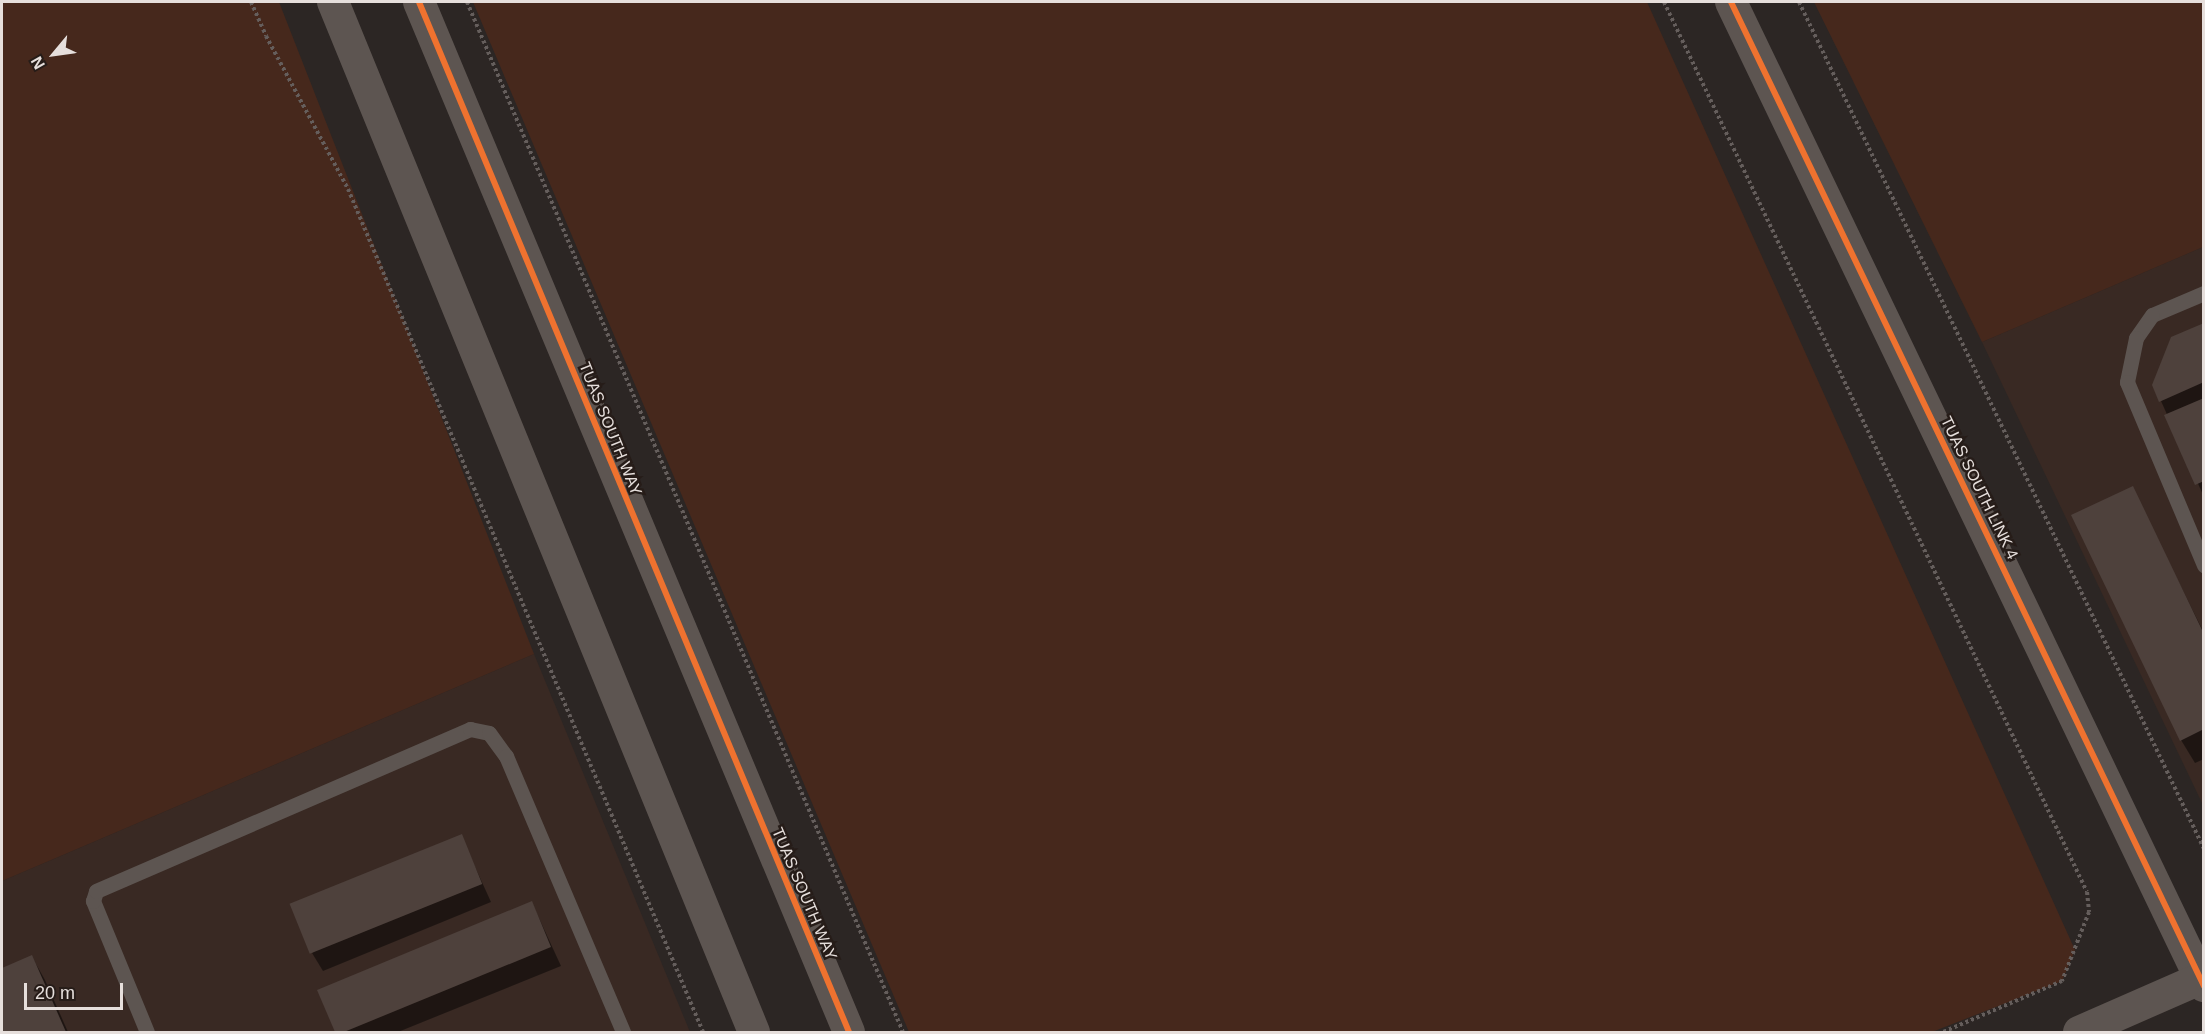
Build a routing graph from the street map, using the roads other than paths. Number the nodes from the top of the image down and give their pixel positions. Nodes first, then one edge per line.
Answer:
1 (333, 2) edge
2 (419, 2) edge
3 (1731, 2) edge
4 (2204, 293) edge
5 (2204, 565) edge
6 (2202, 981) edge
7 (618, 1031) edge
8 (147, 1032) edge
9 (754, 1032) edge
10 (849, 1032) edge
11 (2079, 1032) edge

1 - 9 street
2 - 10 street, TUAS SOUTH WAY
3 - 6 street, TUAS SOUTH LINK 4
4 - 5 lane
6 - 11 street
7 - 8 lane

